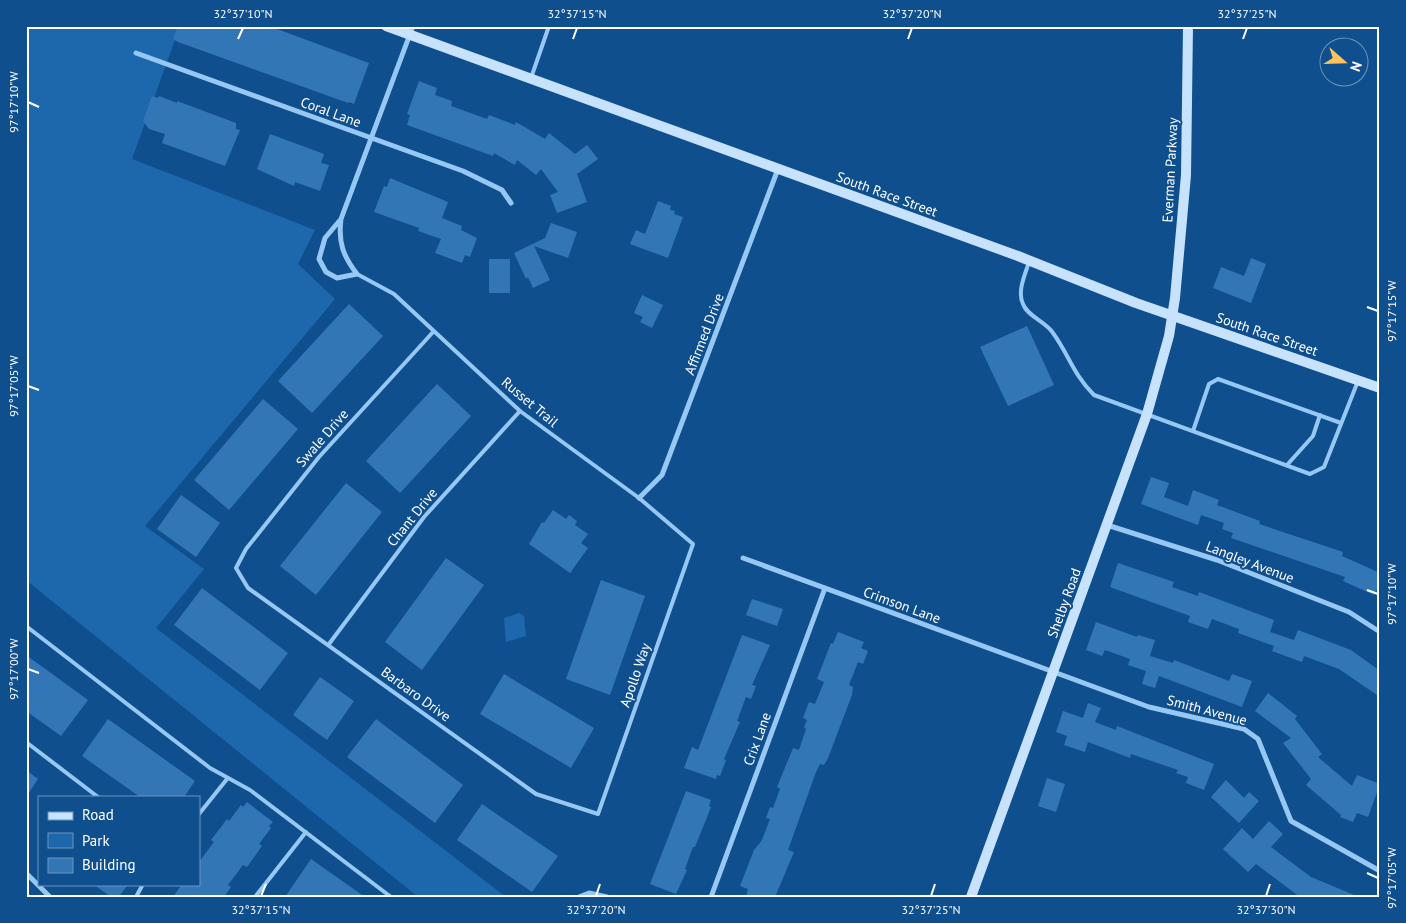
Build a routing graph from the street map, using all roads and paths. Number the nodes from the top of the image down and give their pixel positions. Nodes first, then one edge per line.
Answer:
1 (386, 26) edge
2 (549, 26) edge
3 (1188, 26) edge
4 (412, 31) edge
5 (136, 53) dead end
6 (530, 80) junction
7 (372, 139) junction
8 (778, 169) junction
9 (512, 203) dead end
10 (341, 219) junction
11 (1030, 260) junction
12 (357, 274) junction
13 (1172, 316) junction
14 (434, 331) junction
15 (1358, 381) junction
16 (1380, 388) edge
17 (520, 411) junction
18 (1148, 414) junction
19 (1320, 415) junction
20 (1341, 423) junction
21 (1193, 431) junction
22 (1287, 465) junction
23 (640, 498) junction
24 (1107, 525) junction
25 (693, 544) joint
26 (743, 558) dead end
27 (236, 568) joint
28 (825, 588) junction
29 (26, 626) edge
30 (1380, 632) edge
31 (329, 644) junction
32 (1053, 673) junction
33 (26, 742) edge
34 (227, 779) junction
35 (97, 796) edge
36 (200, 813) edge
37 (598, 814) joint
38 (306, 832) junction
39 (1380, 871) edge
40 (26, 873) edge
41 (38, 885) edge
42 (39, 886) edge
43 (50, 897) edge
44 (256, 897) edge
45 (391, 897) edge
46 (579, 897) edge
47 (607, 897) edge
48 (711, 897) edge
49 (971, 897) edge

1 - 4 main road, South Race Street
2 - 6 lane
3 - 13 main road, Everman Parkway
4 - 6 main road, South Race Street
4 - 7 street
5 - 7 street, Coral Lane
6 - 8 main road, South Race Street
7 - 9 street, Coral Lane
7 - 10 street
8 - 11 main road, South Race Street
8 - 23 street, Affirmed Drive
10 - 12 street
10 - 12 street
11 - 13 main road, South Race Street
11 - 18 lane
12 - 14 lane, Russet Trail
13 - 15 main road, South Race Street
13 - 18 main road, Shelby Road
14 - 17 lane, Russet Trail
14 - 27 lane, Swale Drive
15 - 16 main road, South Race Street
15 - 20 lane
17 - 23 lane, Russet Trail
17 - 31 lane, Chant Drive
18 - 21 lane
18 - 24 main road, Shelby Road
19 - 20 lane
19 - 21 lane
19 - 22 lane
20 - 22 lane
21 - 22 lane
23 - 25 lane, Russet Trail
24 - 30 street, Langley Avenue
24 - 32 main road, Shelby Road
25 - 37 lane, Apollo Way
26 - 28 street, Crimson Lane
27 - 31 lane, Barbaro Drive
28 - 32 street, Crimson Lane
28 - 48 street, Crix Lane
29 - 34 lane
31 - 37 lane, Barbaro Drive
32 - 39 street, Smith Avenue
32 - 49 main road, Shelby Road
33 - 35 lane
34 - 36 lane
34 - 38 lane
38 - 44 lane
38 - 45 lane
40 - 41 street
42 - 43 street
46 - 47 street

